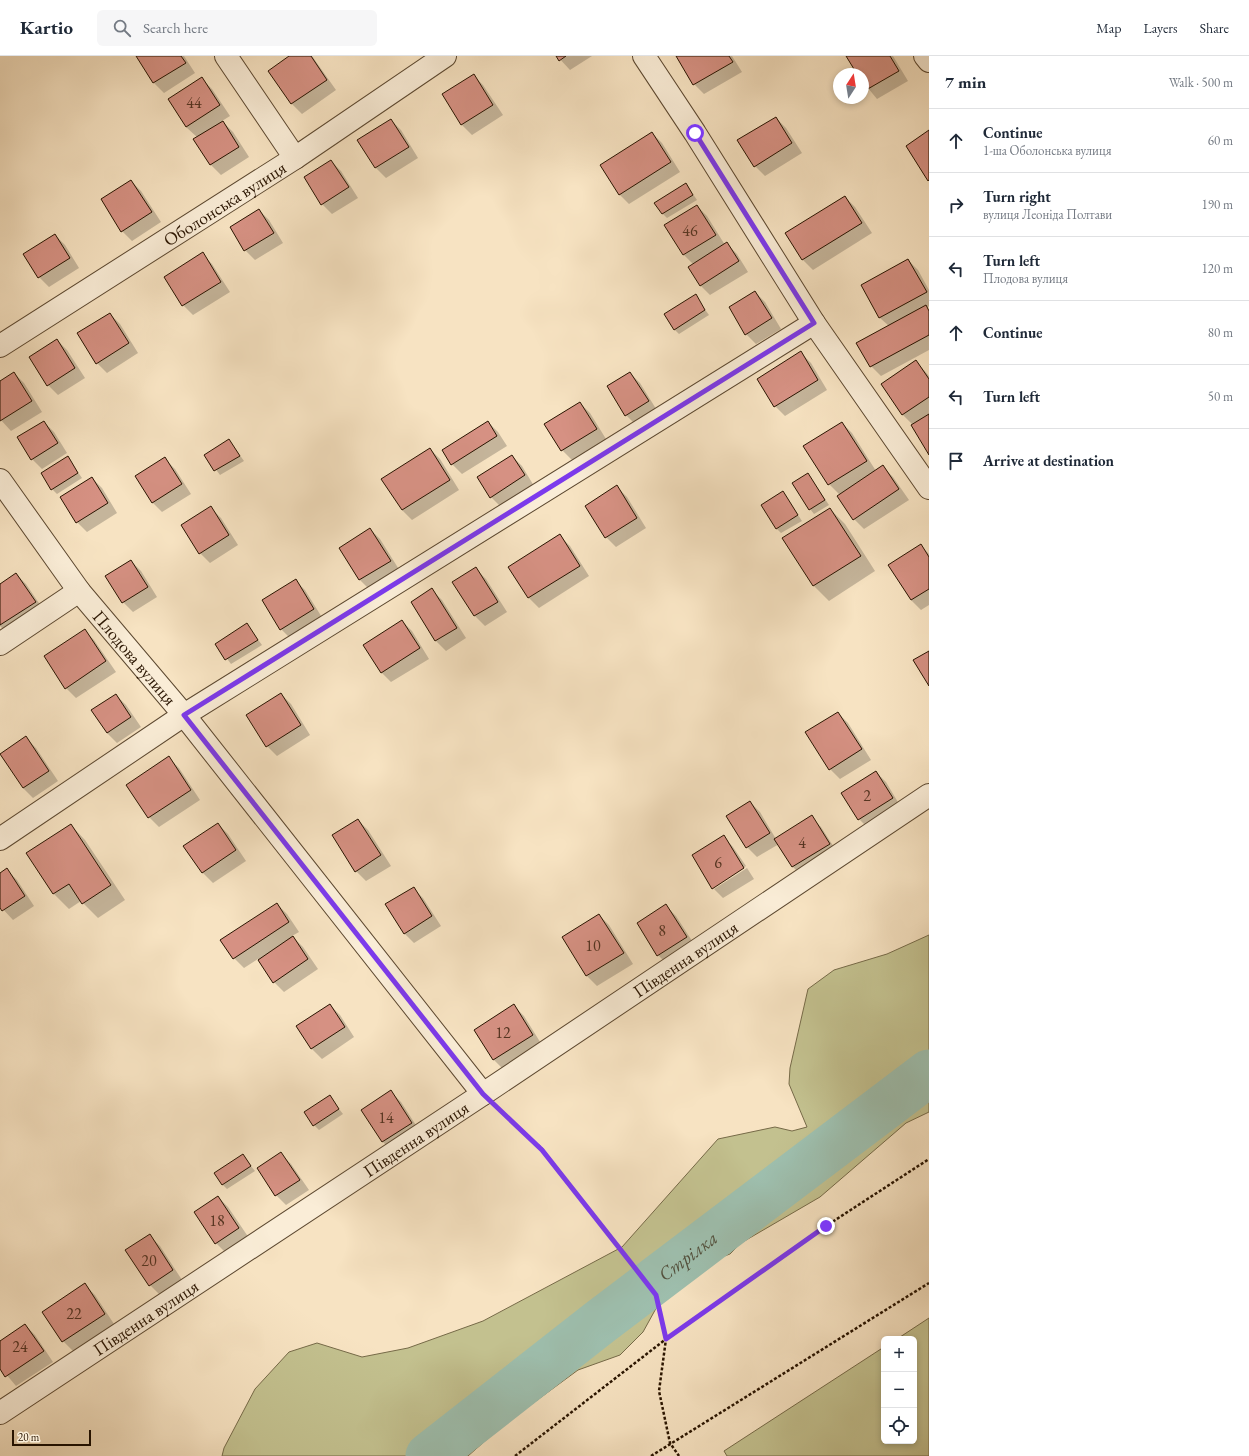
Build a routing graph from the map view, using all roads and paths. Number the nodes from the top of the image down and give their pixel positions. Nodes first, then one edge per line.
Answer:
1 (226, 56) edge
2 (445, 56) edge
3 (644, 56) edge
4 (925, 56) edge
5 (929, 62) edge
6 (295, 158) junction
7 (814, 323) junction
8 (0, 346) edge
9 (0, 480) edge
10 (929, 488) edge
11 (78, 590) junction
12 (0, 644) edge
13 (184, 715) junction
14 (929, 795) edge
15 (0, 839) edge
16 (483, 1094) junction
17 (929, 1159) edge
18 (929, 1283) edge
19 (666, 1339) junction
20 (0, 1413) edge
21 (670, 1443) junction
22 (515, 1456) edge
23 (651, 1456) edge
24 (679, 1456) edge

1 - 6 street
2 - 6 street, Оболонська вулиця
3 - 7 street
4 - 5 street
6 - 8 street, Оболонська вулиця
7 - 10 street
7 - 13 street
9 - 11 street, Плодова вулиця
11 - 12 street
11 - 13 street, Плодова вулиця
13 - 15 street
13 - 16 street, Плодова вулиця
14 - 16 street, Південна вулиця
16 - 19 path
16 - 20 street, Південна вулиця
17 - 19 path
18 - 21 path
19 - 21 path
19 - 22 path
21 - 23 path
21 - 24 path

